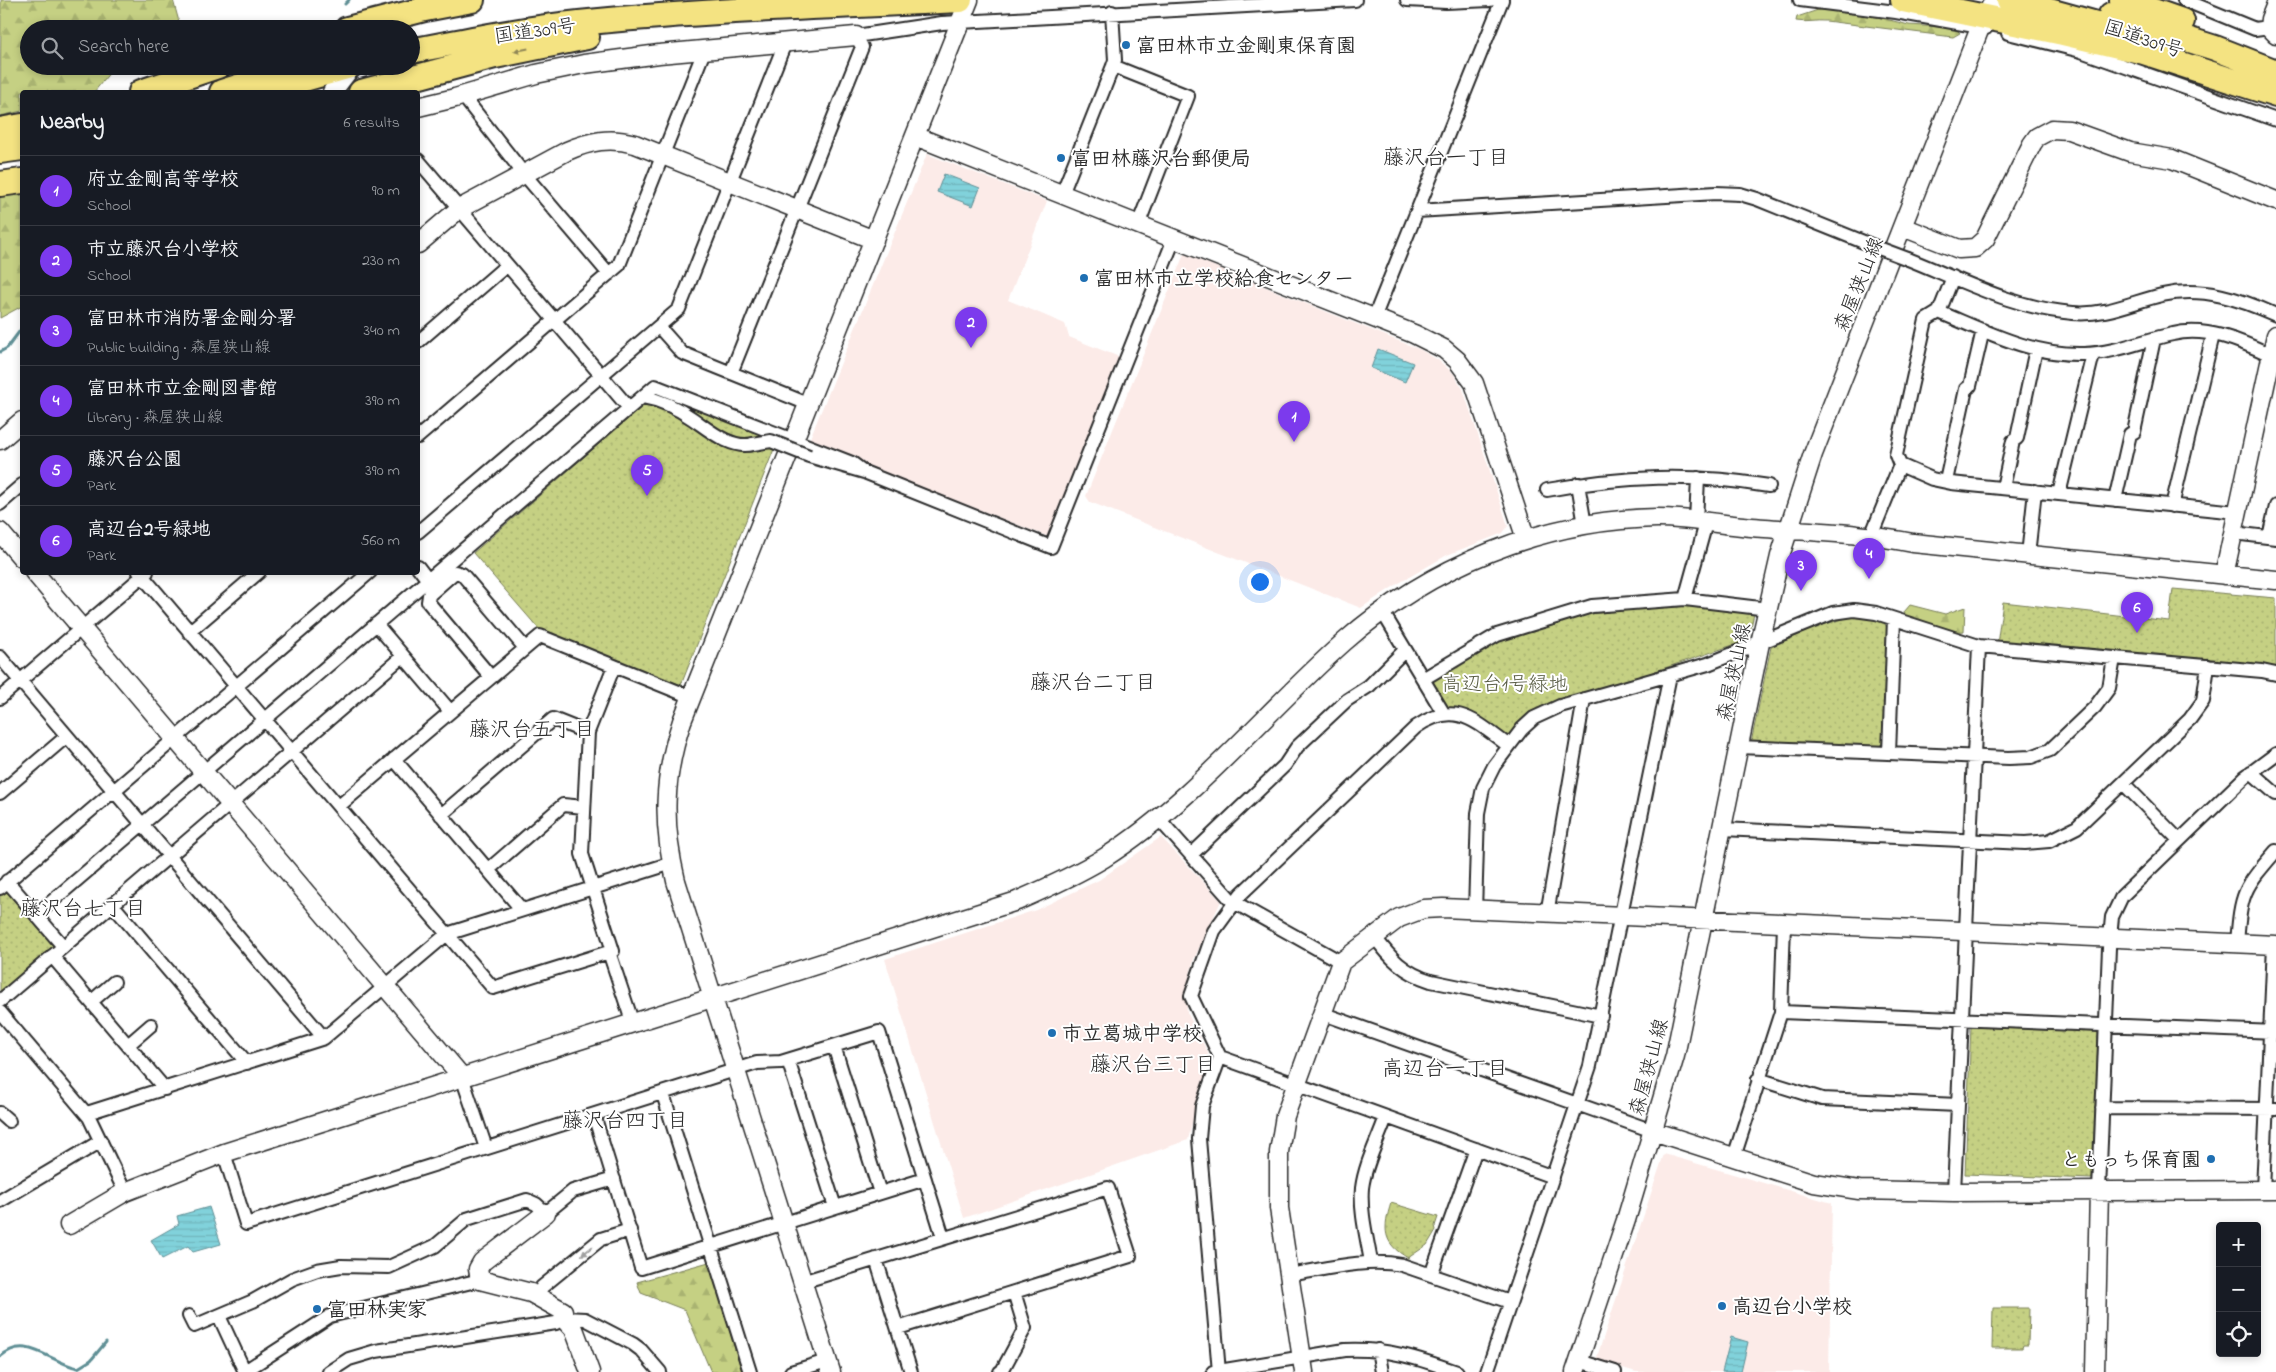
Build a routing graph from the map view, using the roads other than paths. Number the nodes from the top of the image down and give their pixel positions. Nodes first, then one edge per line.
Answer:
1 (472, 0) edge
2 (730, 0) edge
3 (1355, 0) edge
4 (1407, 0) edge
5 (1490, 0) edge
6 (1502, 0) edge
7 (1800, 0) edge
8 (1903, 0) edge
9 (2059, 0) edge
10 (2122, 0) edge
11 (2184, 0) edge
12 (2276, 4) edge
13 (812, 8) junction
14 (964, 8) edge
15 (1992, 10) edge
16 (398, 11) edge
17 (1112, 12) junction
18 (372, 20) edge
19 (2273, 30) edge
20 (420, 36) edge
21 (856, 36) junction
22 (785, 43) junction
23 (420, 49) edge
24 (704, 51) junction
25 (2276, 60) edge
26 (1114, 66) junction
27 (2276, 72) edge
28 (191, 75) edge
29 (282, 75) edge
30 (310, 75) edge
31 (344, 75) edge
32 (2276, 85) edge
33 (256, 87) edge
34 (147, 90) edge
35 (236, 90) edge
36 (333, 90) edge
37 (368, 90) edge
38 (463, 96) junction
39 (2276, 96) edge
40 (420, 107) edge
41 (2276, 120) edge
42 (20, 126) edge
43 (0, 130) edge
44 (915, 136) junction
45 (20, 148) edge
46 (0, 151) edge
47 (663, 156) junction
48 (20, 161) edge
49 (420, 162) edge
50 (0, 164) edge
51 (524, 174) junction
52 (20, 181) edge
53 (730, 182) junction
54 (0, 184) edge
55 (1062, 194) junction
56 (2276, 201) edge
57 (459, 209) junction
58 (797, 209) junction
59 (1417, 210) junction
60 (1138, 225) junction
61 (1903, 227) junction
62 (1174, 239) junction
63 (874, 240) junction
64 (420, 242) edge
65 (507, 265) junction
66 (609, 274) junction
67 (1953, 277) junction
68 (1939, 312) junction
69 (2274, 314) edge
70 (1374, 318) junction
71 (554, 320) junction
72 (659, 327) junction
73 (1983, 330) junction
74 (2213, 335) junction
75 (2276, 335) edge
76 (2154, 339) junction
77 (420, 340) edge
78 (2036, 349) junction
79 (2093, 354) junction
80 (2271, 355) junction
81 (731, 373) junction
82 (601, 376) junction
83 (644, 397) junction
84 (808, 404) junction
85 (629, 408) junction
86 (20, 423) edge
87 (420, 435) edge
88 (794, 439) junction
89 (0, 440) edge
90 (1900, 465) junction
91 (864, 472) junction
92 (1698, 478) junction
93 (1946, 482) junction
94 (1578, 484) junction
95 (1769, 486) dead end
96 (20, 487) edge
97 (2003, 488) junction
98 (1547, 490) dead end
99 (2035, 491) junction
100 (2059, 494) junction
101 (2115, 500) junction
102 (0, 504) edge
103 (2172, 506) junction
104 (2276, 506) edge
105 (2237, 512) junction
106 (1701, 522) junction
107 (1585, 525) junction
108 (420, 530) edge
109 (1789, 530) junction
110 (0, 532) edge
111 (2233, 533) junction
112 (1871, 536) junction
113 (2272, 537) edge
114 (1526, 539) junction
115 (2028, 555) junction
116 (20, 556) edge
117 (420, 570) edge
118 (37, 575) edge
119 (142, 575) edge
120 (144, 575) edge
121 (256, 575) edge
122 (367, 575) edge
123 (2224, 575) junction
124 (428, 580) junction
125 (2276, 580) edge
126 (1686, 600) junction
127 (1768, 609) junction
128 (1382, 611) junction
129 (1894, 619) junction
130 (376, 624) junction
131 (81, 628) junction
132 (189, 632) junction
133 (1760, 643) junction
134 (1979, 646) junction
135 (525, 648) junction
136 (1405, 650) junction
137 (403, 656) junction
138 (0, 657) edge
139 (2114, 658) junction
140 (614, 666) junction
141 (2208, 666) junction
142 (2276, 674) edge
143 (1670, 675) junction
144 (491, 677) junction
145 (1423, 679) junction
146 (20, 680) junction
147 (236, 687) junction
148 (691, 697) junction
149 (0, 698) edge
150 (1584, 699) junction
151 (450, 712) junction
152 (1444, 714) junction
153 (264, 719) junction
154 (588, 733) junction
155 (67, 736) junction
156 (175, 739) junction
157 (1509, 746) junction
158 (1739, 747) junction
159 (292, 752) junction
160 (1888, 753) junction
161 (2276, 754) edge
162 (1974, 757) junction
163 (394, 759) junction
164 (203, 771) junction
165 (2251, 772) junction
166 (2123, 783) junction
167 (114, 791) junction
168 (0, 793) edge
169 (2276, 794) edge
170 (230, 804) junction
171 (339, 806) junction
172 (584, 807) junction
173 (441, 815) junction
174 (1158, 818) junction
175 (142, 824) junction
176 (1722, 830) junction
177 (1970, 840) junction
178 (2179, 840) junction
179 (2276, 851) edge
180 (1191, 855) junction
181 (169, 856) junction
182 (672, 863) junction
183 (488, 870) junction
184 (4, 885) edge
185 (593, 888) junction
186 (1234, 902) junction
187 (112, 904) junction
188 (522, 910) junction
189 (1475, 911) junction
190 (36, 914) junction
191 (1547, 914) junction
192 (1622, 917) junction
193 (1704, 920) junction
194 (1784, 924) junction
195 (1966, 932) junction
196 (447, 934) junction
197 (1374, 936) junction
198 (2110, 937) junction
199 (2237, 943) junction
200 (2275, 945) edge
201 (63, 946) junction
202 (609, 952) junction
203 (52, 956) junction
204 (1341, 962) junction
205 (114, 982) dead end
206 (386, 986) junction
207 (714, 998) junction
208 (0, 1001) edge
209 (91, 1002) junction
210 (0, 1012) edge
211 (1781, 1012) junction
212 (1321, 1013) junction
213 (1601, 1016) junction
214 (1962, 1021) junction
215 (633, 1024) junction
216 (152, 1025) dead end
217 (2106, 1025) junction
218 (2273, 1032) edge
219 (324, 1038) junction
220 (128, 1045) junction
221 (834, 1046) junction
222 (1220, 1058) junction
223 (788, 1060) junction
224 (246, 1063) junction
225 (736, 1070) junction
226 (462, 1077) junction
227 (1758, 1079) junction
228 (1295, 1084) junction
229 (165, 1088) junction
230 (663, 1094) junction
231 (1578, 1104) junction
232 (1958, 1105) junction
233 (2102, 1108) junction
234 (2271, 1108) edge
235 (87, 1114) junction
236 (594, 1115) junction
237 (1386, 1117) junction
238 (1653, 1131) junction
239 (101, 1141) junction
240 (486, 1148) junction
241 (1476, 1149) junction
242 (224, 1153) junction
243 (1734, 1157) junction
244 (1553, 1177) junction
245 (614, 1179) junction
246 (925, 1179) junction
247 (2099, 1190) junction
248 (2270, 1190) edge
249 (125, 1192) junction
250 (1954, 1192) junction
251 (880, 1193) junction
252 (0, 1201) edge
253 (834, 1207) junction
254 (546, 1213) junction
255 (784, 1223) junction
256 (69, 1225) dead end
257 (630, 1230) junction
258 (943, 1237) junction
259 (710, 1247) junction
260 (876, 1259) junction
261 (1371, 1262) junction
262 (1431, 1274) junction
263 (1289, 1275) junction
264 (480, 1280) junction
265 (802, 1282) junction
266 (1014, 1292) junction
267 (537, 1296) junction
268 (1510, 1302) junction
269 (189, 1316) dead end
270 (218, 1316) junction
271 (564, 1318) junction
272 (898, 1328) junction
273 (1378, 1350) junction
274 (1303, 1364) edge
275 (829, 1366) edge
276 (1577, 1366) edge
277 (1217, 1371) edge
278 (245, 1372) edge
279 (329, 1372) edge
280 (590, 1372) edge
281 (660, 1372) edge
282 (750, 1372) edge
283 (791, 1372) edge
284 (911, 1372) edge
285 (1000, 1372) edge
286 (1382, 1372) edge
287 (1457, 1372) edge
288 (1486, 1372) edge
289 (1615, 1372) edge
290 (2095, 1372) edge

1 - 16 highway
2 - 20 highway, 国道309号
3 - 17 street
4 - 5 street
6 - 59 street
7 - 15 street
8 - 15 highway
9 - 27 highway, 国道309号
10 - 25 highway
11 - 19 street
12 - 19 street
13 - 14 highway, 国道309号
13 - 23 highway, 国道309号
13 -> 37 highway
14 - 17 street
14 - 21 street
14 - 44 street
15 - 32 highway, 国道309号
15 - 39 highway
15 - 41 street
15 - 61 street, 森屋狭山線
16 - 18 highway
17 - 26 street
21 - 22 street
21 - 58 street
22 - 24 street
22 - 53 street
24 - 38 street
24 - 47 street
26 - 55 street
26 - 60 street
28 - 34 highway
29 - 33 highway
30 - 33 highway
31 - 36 street
33 - 35 highway
38 - 40 street
38 - 51 street
42 - 43 highway
44 - 55 street
44 - 63 street
45 - 46 highway
47 - 51 street
47 - 53 street
47 - 66 street
48 - 50 highway
49 - 57 street
51 - 57 street
51 - 66 street
52 - 54 highway
53 - 58 street
53 - 72 street
55 - 60 street
56 - 61 street
57 - 64 street
57 - 65 street
58 - 63 street
58 - 81 street
59 - 67 street, bridge
59 - 70 street
60 - 62 street
61 - 109 street, 森屋狭山線
62 - 70 street
62 - 91 street
63 - 84 street
65 - 71 street
65 - 77 street
66 - 71 street
67 - 68 street
67 - 69 street
68 - 73 street
68 - 90 street
70 - 114 street
71 - 82 street
71 - 87 street
72 - 81 street
72 - 82 street
73 - 78 street
73 - 93 street
74 - 76 street
74 - 80 street
74 - 103 street
75 - 80 street
76 - 79 street
76 - 101 street
78 - 79 street
78 - 97 street
79 - 100 street
80 - 105 street
81 - 84 street
82 - 85 street
82 - 108 street
83 - 85 street
83 - 88 street
83 - 91 street, bridge
84 - 88 street
85 - 124 street
86 - 89 street
88 - 91 street
88 - 148 street
90 - 93 street
90 - 112 street
92 - 94 street
92 - 95 street
92 - 106 street
93 - 97 street
94 - 98 street
94 - 107 street
96 - 102 street
97 - 99 street
99 - 100 street
99 - 115 street
100 - 101 street
101 - 103 street
103 - 105 street
104 - 113 street
105 - 111 street
106 - 107 street
106 - 109 street
106 - 126 street
107 - 114 street
109 - 112 street
109 - 127 street, 森屋狭山線
110 - 116 street
111 - 113 street
111 - 123 street
112 - 115 street
114 - 128 street
115 - 123 street
117 - 124 street
118 - 131 street
119 - 131 street
120 - 132 street
121 - 132 street
122 - 147 street
123 - 125 street
124 - 130 street
126 - 127 street
126 - 145 street
127 - 133 street, 森屋狭山線
128 - 136 street
128 - 174 street
129 - 133 street
129 - 134 street
129 - 160 street
130 - 137 street
130 - 153 street
131 - 146 street
131 - 156 street
132 - 147 street
133 - 143 street
133 - 158 street, 森屋狭山線
134 - 139 street
134 - 162 street
135 - 140 street
135 - 144 street
135 - 144 street
136 - 145 street
136 - 180 street
137 - 151 street
137 - 159 street
138 - 146 street
139 - 141 street
139 - 162 street
140 - 148 street
140 - 154 street
141 - 142 street
141 - 166 street
143 - 150 street
143 - 192 street
144 - 151 street
145 - 152 street
146 - 149 street
146 - 155 street
147 - 153 street
147 - 156 street
148 - 182 street
150 - 157 street
150 - 191 street
151 - 163 street
152 - 157 street
152 - 186 street
153 - 159 street
153 - 164 street
154 - 172 street
154 - 173 street
155 - 167 street
155 - 168 street
156 - 164 street
156 - 167 street
157 - 189 street
158 - 160 street
158 - 176 street, 森屋狭山線
159 - 170 street
159 - 171 street
160 - 162 street
161 - 165 street
162 - 177 street
163 - 171 street
163 - 173 street
164 - 170 street
164 - 175 street
165 - 169 street
165 - 178 street
166 - 177 street
166 - 178 street
167 - 175 street
167 - 184 street
170 - 181 street
170 - 206 street
171 - 196 street
172 - 183 street
172 - 185 street
173 - 183 street
174 - 180 street
174 - 207 street
175 - 181 street
175 - 190 street
176 - 177 street
176 - 193 street, 森屋狭山線
177 - 195 street
178 - 198 street
179 - 199 street
180 - 186 street
181 - 187 street
181 - 219 street
182 - 185 street
182 - 207 street
183 - 188 street
184 - 190 street
185 - 188 street
185 - 202 street
186 - 204 street
186 - 222 street
187 - 201 street
187 - 224 street
188 - 196 street
189 - 191 street
189 - 197 street
190 - 201 street
191 - 192 street
192 - 193 street
192 - 213 street
193 - 194 street
193 - 238 street, 森屋狭山線
194 - 195 street
194 - 211 street
195 - 198 street
195 - 214 street
196 - 202 street
196 - 206 street
197 - 204 street
197 - 213 street
198 - 199 street
198 - 217 street
199 - 200 street
200 - 218 street
201 - 203 street
202 - 215 street
203 - 208 street
203 - 209 street
204 - 212 street
205 - 209 street
206 - 219 street
206 - 226 street
207 - 215 street
207 - 225 street
209 - 220 street
210 - 235 street
211 - 214 street
211 - 227 street
212 - 228 street
212 - 231 street
213 - 231 street
214 - 217 street
214 - 232 street
215 - 226 street
216 - 220 street
217 - 218 street
217 - 233 street
218 - 234 street
219 - 224 street
220 - 229 street
221 - 223 street
221 - 246 street
221 - 251 street
222 - 228 street
222 - 277 street
223 - 225 street
223 - 253 street
224 - 229 street
225 - 230 street
225 - 255 street
226 - 240 street
226 - 242 street
227 - 232 street
227 - 243 street
228 - 237 street
228 - 263 street
229 - 235 street
230 - 236 street
230 - 259 street
231 - 238 street
231 - 244 street
232 - 250 street
233 - 234 street
233 - 247 street
234 - 248 street
235 - 239 street
236 - 240 street
236 - 245 street
237 - 241 street
237 - 261 street
238 - 243 street
238 - 276 street, 森屋狭山線
239 - 249 street
239 - 252 street
240 - 242 street
241 - 244 street
241 - 262 street
242 - 249 street
243 - 250 street
244 - 268 street
245 - 254 street
245 - 257 street
246 - 251 street
246 - 258 street
247 - 248 street
247 - 250 street
247 - 290 street
249 - 256 street
251 - 253 street
253 - 255 street
254 - 264 street
254 - 270 street
255 - 259 street
255 - 265 street
257 - 259 street
257 -> 267 street
258 - 260 street
258 - 266 street
259 - 282 street
260 - 265 street
260 - 272 street
261 - 262 street
261 - 263 street
262 - 268 street
263 - 274 street
264 - 267 street
264 - 278 street
265 - 275 street
266 - 272 street
266 - 285 street
267 - 271 street
268 - 288 street
269 - 270 street
270 - 278 street
271 - 279 street
271 - 280 street
271 - 281 street
272 - 284 street
273 - 274 street
273 - 286 street
273 - 287 street
274 - 277 street
275 - 283 street
276 - 289 street

